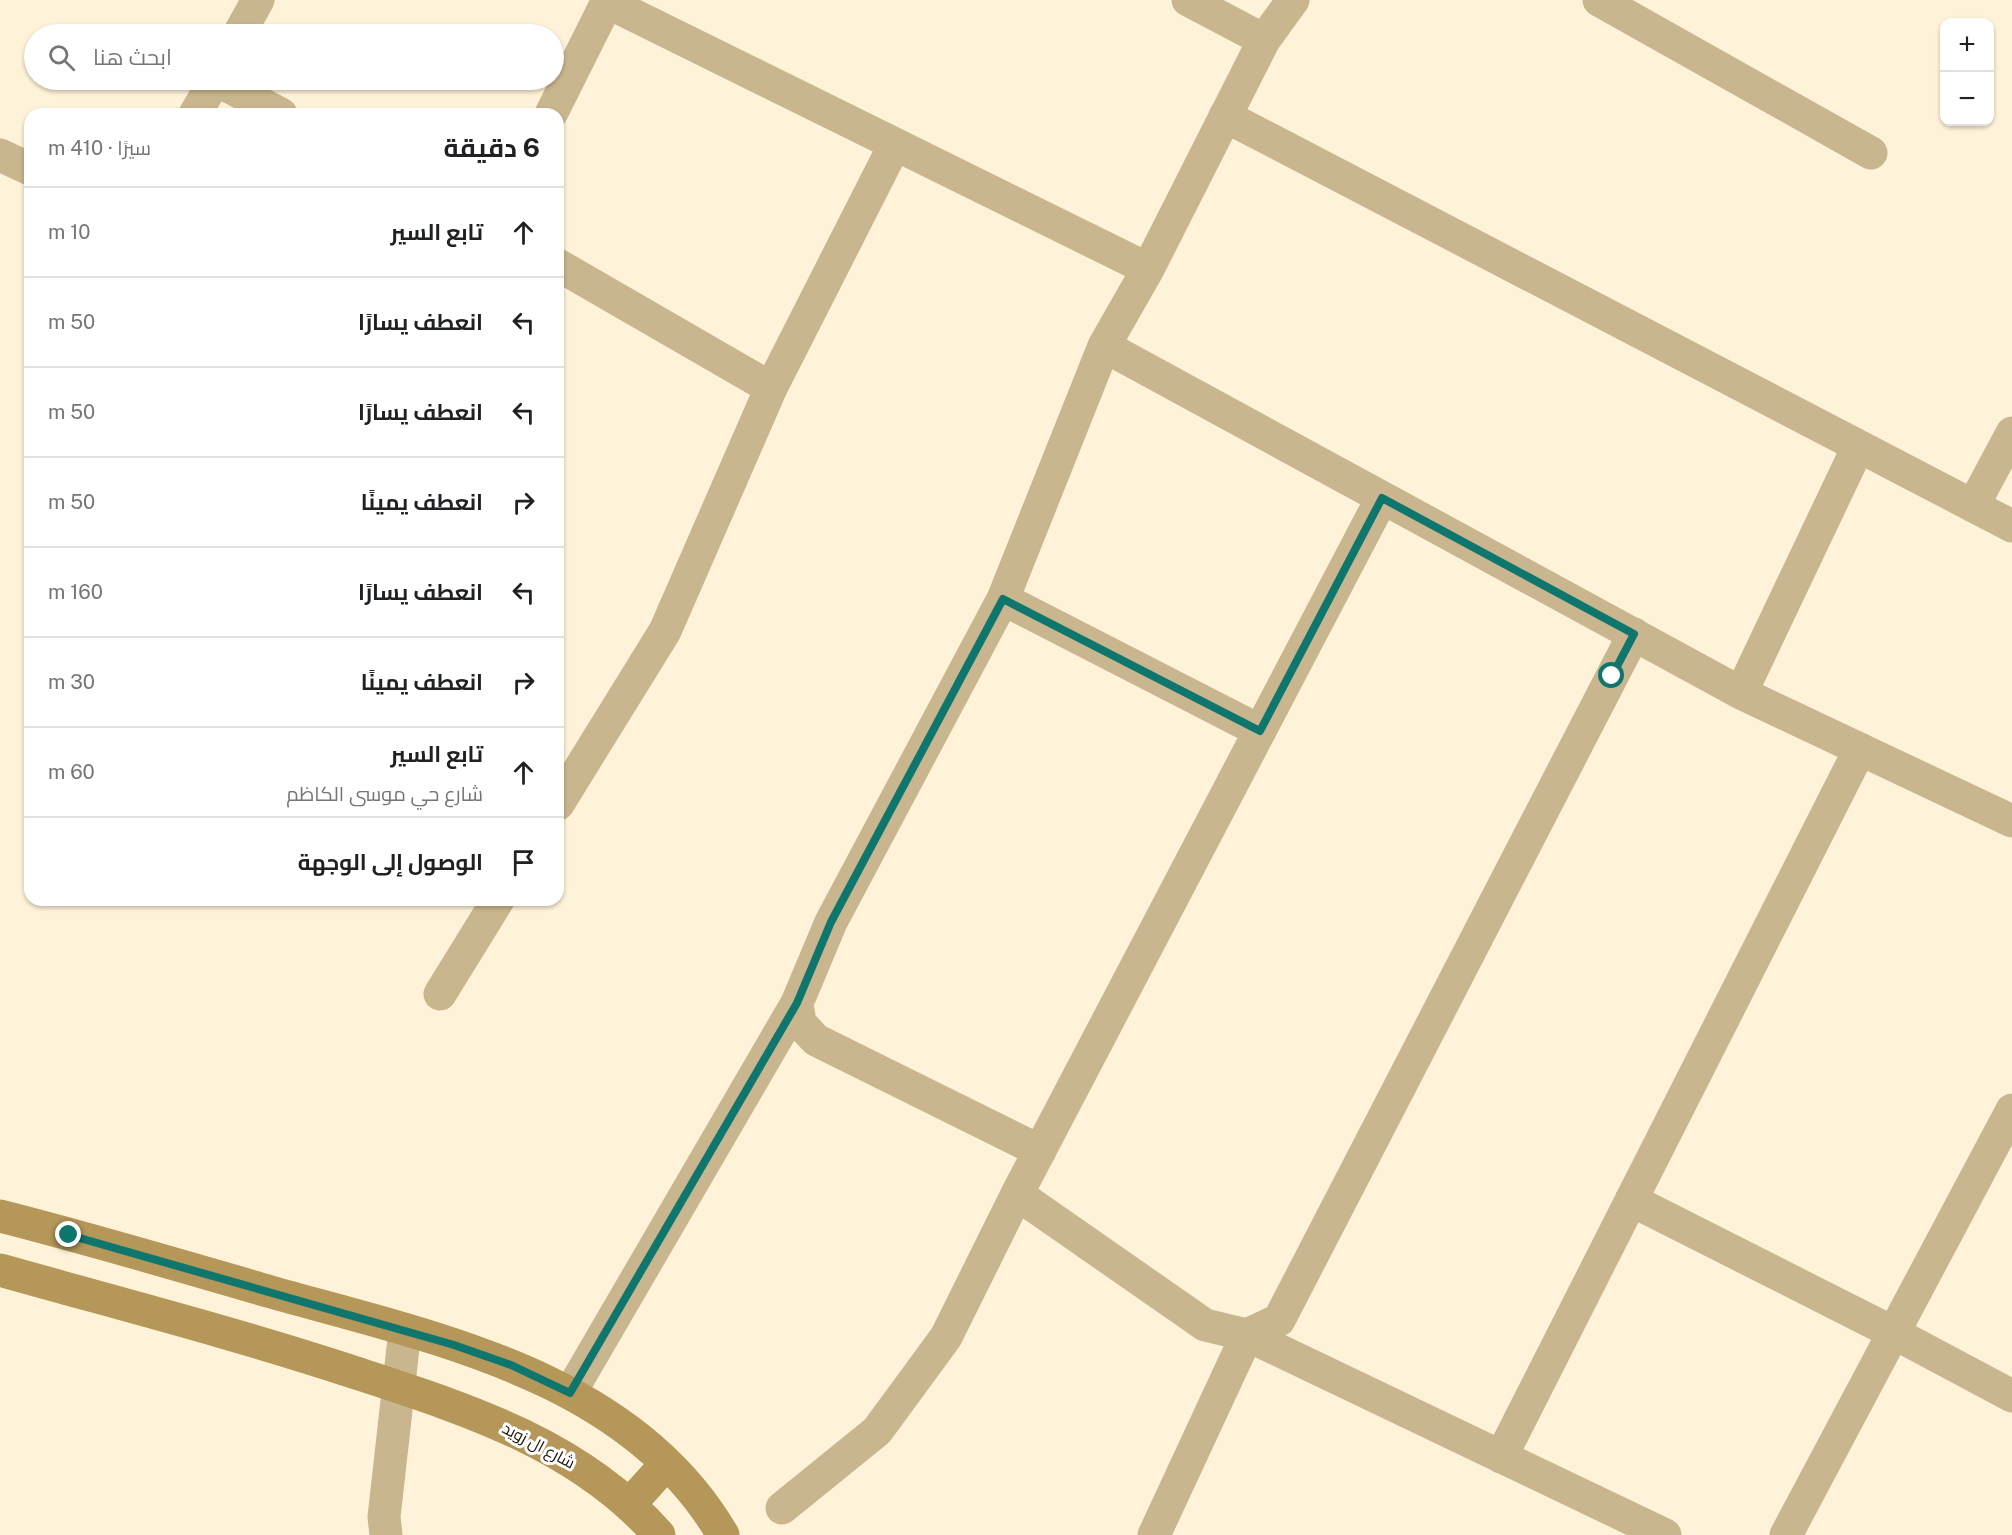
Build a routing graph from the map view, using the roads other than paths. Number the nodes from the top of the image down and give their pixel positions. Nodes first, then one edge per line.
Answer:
1 (258, 0) edge
2 (1188, 0) edge
3 (1293, 0) edge
4 (1599, 0) edge
5 (608, 1) edge
6 (245, 24) edge
7 (1264, 40) junction
8 (564, 88) edge
9 (210, 90) edge
10 (235, 90) edge
11 (563, 90) edge
12 (199, 108) edge
13 (270, 108) edge
14 (554, 108) edge
15 (1225, 116) junction
16 (895, 144) junction
17 (1871, 153) dead end
18 (0, 155) edge
19 (24, 166) edge
20 (564, 268) edge
21 (1148, 269) junction
22 (1104, 346) junction
23 (771, 388) junction
24 (2012, 433) edge
25 (1858, 447) junction
26 (1382, 498) junction
27 (1973, 506) junction
28 (2012, 526) edge
29 (1003, 599) junction
30 (1634, 634) junction
31 (1742, 693) junction
32 (1260, 731) junction
33 (1860, 749) junction
34 (564, 794) edge
35 (2012, 821) edge
36 (494, 906) edge
37 (440, 994) dead end
38 (797, 1003) junction
39 (2009, 1121) edge
40 (1040, 1151) junction
41 (1017, 1194) junction
42 (1631, 1200) junction
43 (0, 1216) edge
44 (0, 1270) edge
45 (405, 1330) junction
46 (1894, 1333) junction
47 (1247, 1335) junction
48 (398, 1387) junction
49 (570, 1393) junction
50 (2012, 1396) edge
51 (1501, 1457) junction
52 (666, 1464) junction
53 (630, 1504) junction
54 (782, 1508) dead end
55 (386, 1535) edge
56 (659, 1535) edge
57 (723, 1535) edge
58 (1154, 1535) edge
59 (1665, 1535) edge
60 (1786, 1535) edge

1 - 6 street
2 - 7 street
3 - 7 street
4 - 17 street
5 - 8 street
5 - 16 street
7 - 15 street
9 - 12 street
10 - 13 street
11 - 14 street
15 - 21 street
15 - 25 street
16 - 21 street
16 - 23 street
18 - 19 street
20 - 23 street
21 - 22 street
22 - 26 street
22 - 29 street
23 - 34 street
24 - 27 street
25 - 27 street
25 - 31 street
26 - 30 street
26 - 32 street
27 - 28 street
29 - 32 street
29 - 38 street
30 - 31 street
30 - 47 street
31 - 33 street
32 - 40 street
33 - 35 street
33 - 42 street
36 - 37 street
38 - 40 street
38 - 49 street
39 - 46 street
40 - 41 street
41 - 47 street
41 - 54 street
42 - 46 street
42 - 51 street
43 - 45 main road
44 - 48 main road, شارع ال زويد
45 - 48 street
45 - 49 main road
46 - 50 street
46 - 60 street
47 - 51 street
47 - 58 street
48 - 53 main road, شارع ال زويد
48 - 55 street
49 - 52 main road
51 - 59 street
52 - 53 main road
52 - 57 main road
53 - 56 main road, شارع ال زويد

